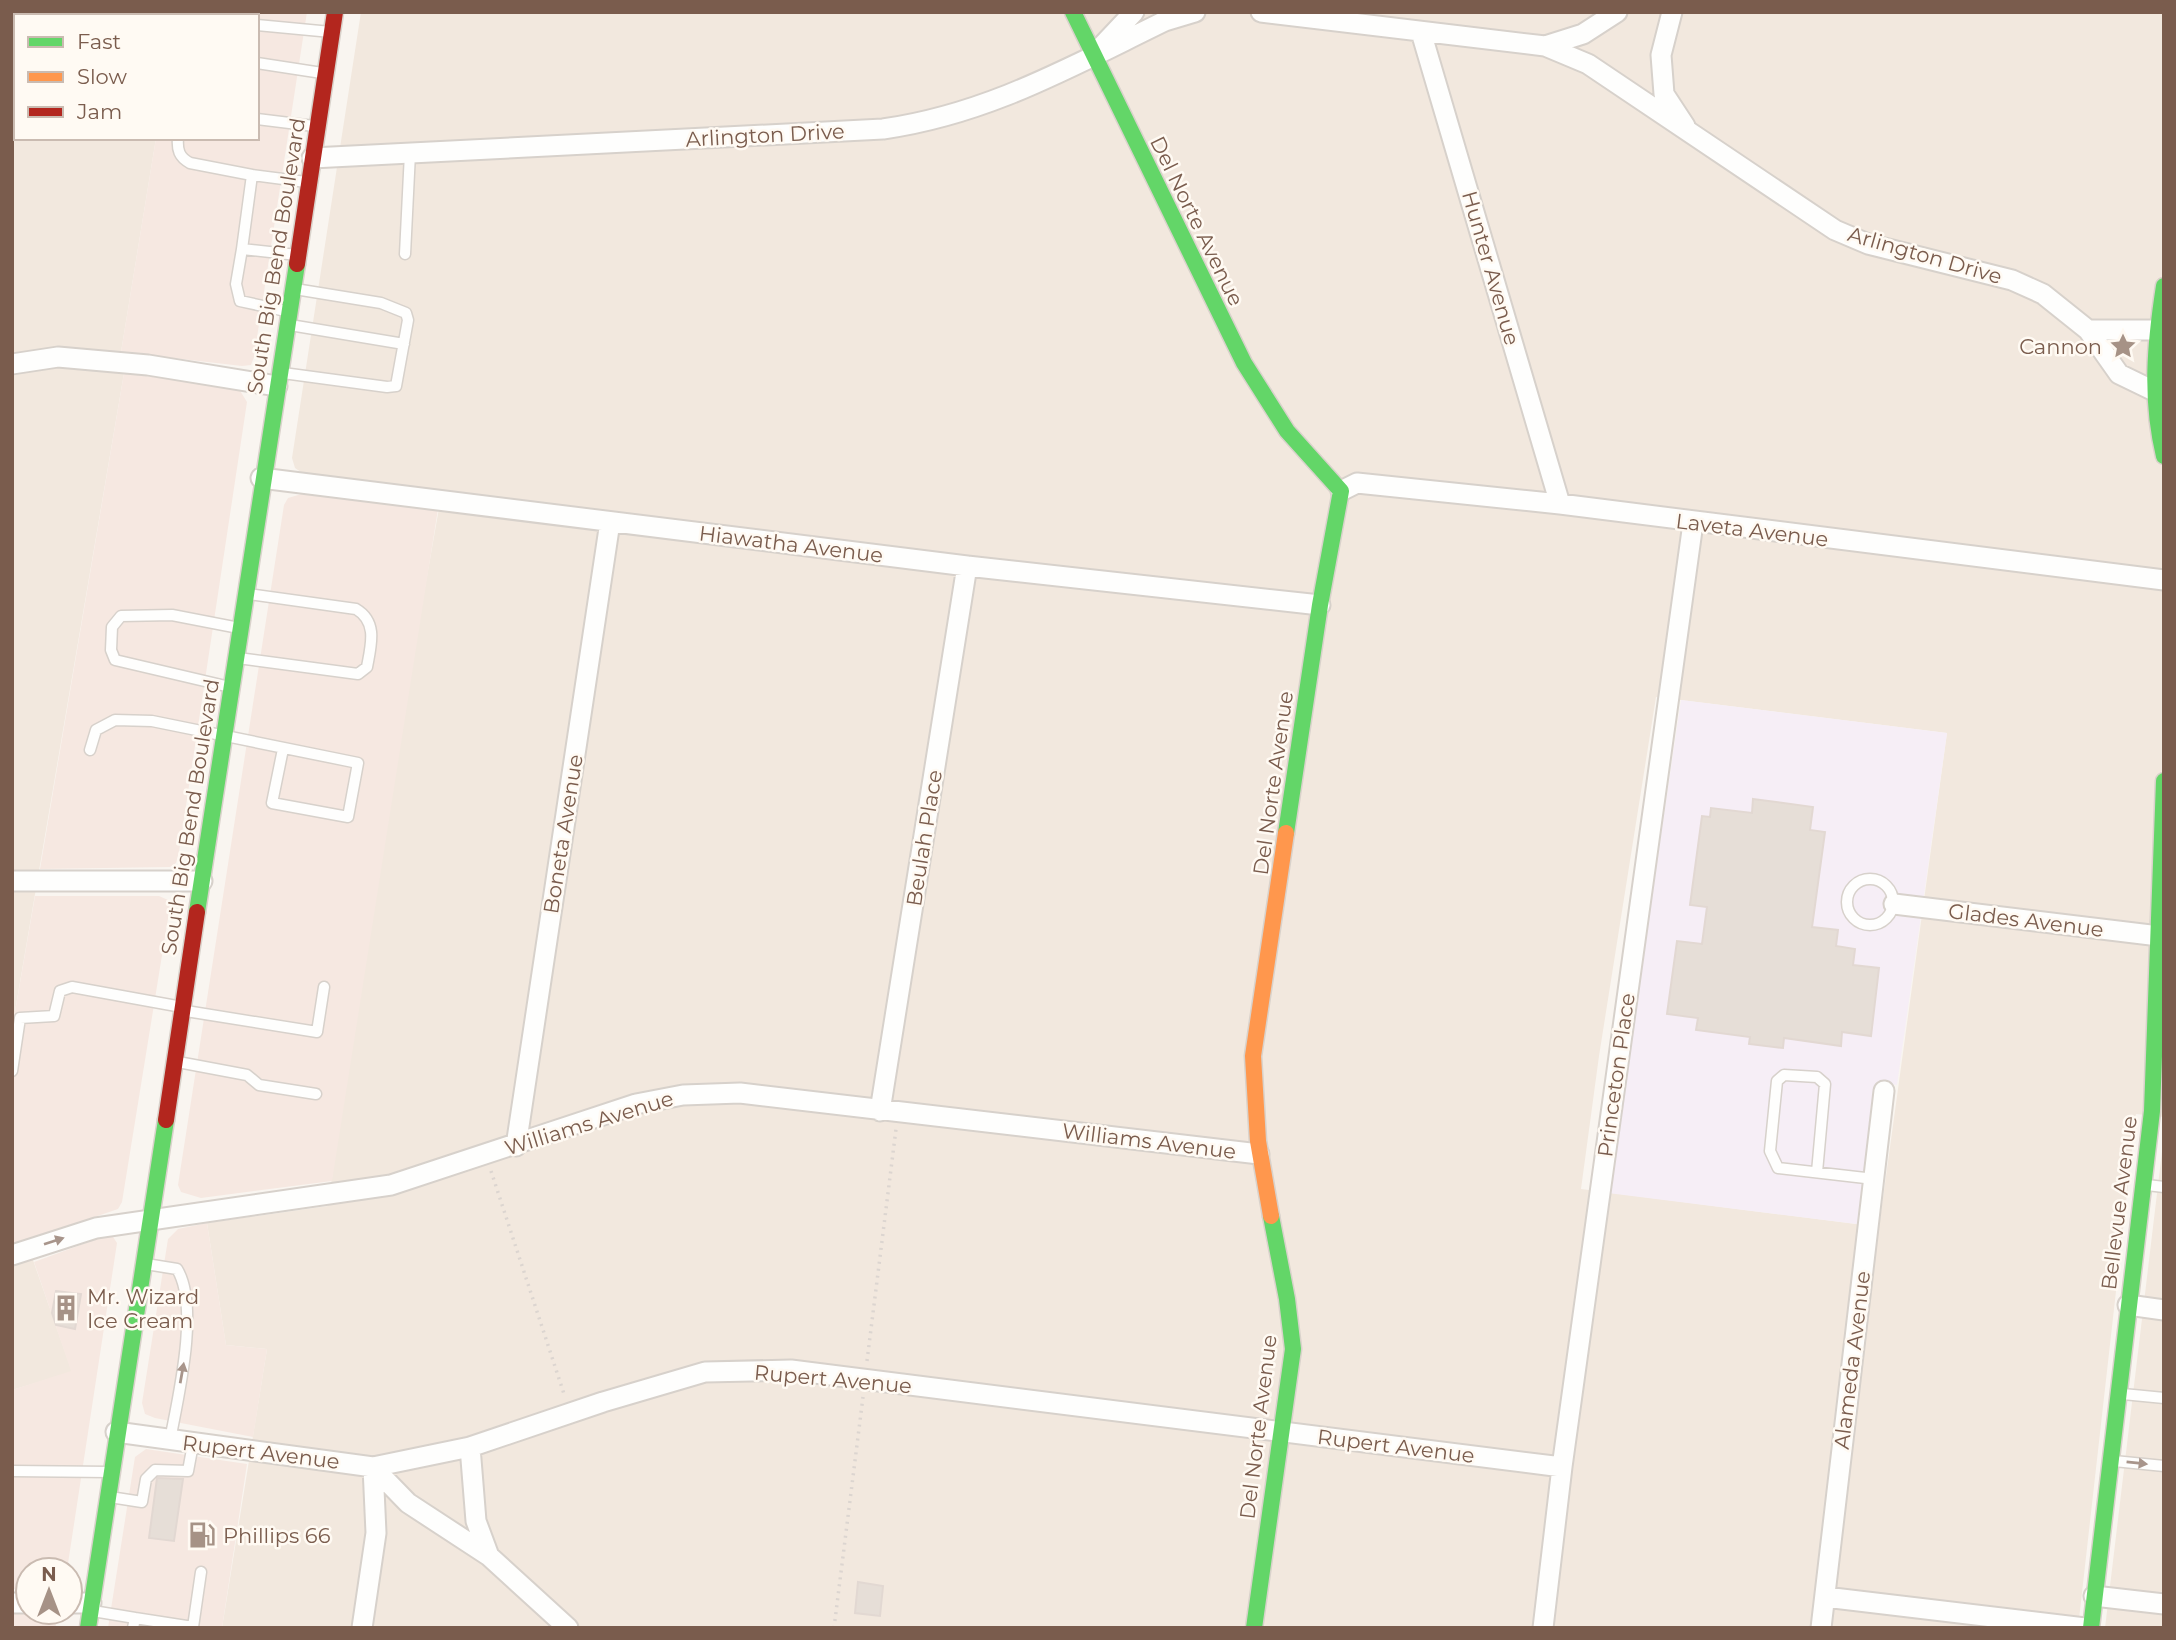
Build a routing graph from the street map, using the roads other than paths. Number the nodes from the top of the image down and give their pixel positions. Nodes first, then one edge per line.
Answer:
1 (335, 12) edge
2 (1073, 12) edge
3 (1134, 12) edge
4 (1195, 12) edge
5 (1261, 12) edge
6 (1617, 12) edge
7 (1672, 12) edge
8 (259, 25) edge
9 (332, 32) junction
10 (1421, 32) junction
11 (1545, 46) junction
12 (1092, 56) junction
13 (259, 63) edge
14 (326, 73) junction
15 (259, 119) edge
16 (318, 127) junction
17 (1690, 135) junction
18 (178, 140) edge
19 (410, 153) junction
20 (313, 158) junction
21 (252, 175) junction
22 (309, 183) junction
23 (242, 249) junction
24 (405, 254) dead end
25 (297, 255) junction
26 (2164, 286) edge
27 (292, 289) junction
28 (287, 318) junction
29 (2088, 330) junction
30 (2159, 330) junction
31 (404, 344) junction
32 (12, 364) edge
33 (278, 379) junction
34 (2152, 390) junction
35 (2164, 456) edge
36 (261, 478) junction
37 (1341, 491) junction
38 (1560, 505) junction
39 (610, 522) junction
40 (1693, 523) junction
41 (967, 566) junction
42 (2164, 580) edge
43 (244, 594) junction
44 (1320, 605) junction
45 (240, 628) junction
46 (235, 658) junction
47 (231, 688) junction
48 (223, 738) junction
49 (283, 749) junction
50 (90, 750) dead end
51 (2164, 781) edge
52 (12, 881) edge
53 (202, 881) junction
54 (2162, 884) edge
55 (1894, 904) junction
56 (2159, 936) junction
57 (324, 987) dead end
58 (182, 1009) junction
59 (174, 1061) junction
60 (12, 1071) edge
61 (1884, 1091) dead end
62 (316, 1094) dead end
63 (880, 1111) junction
64 (516, 1146) junction
65 (1259, 1154) junction
66 (1817, 1172) junction
67 (1874, 1179) junction
68 (2143, 1185) junction
69 (2164, 1187) edge
70 (149, 1221) junction
71 (12, 1255) edge
72 (142, 1263) junction
73 (2128, 1306) junction
74 (2164, 1310) edge
75 (2118, 1393) junction
76 (2164, 1398) edge
77 (116, 1432) junction
78 (1279, 1432) junction
79 (170, 1440) junction
80 (193, 1444) junction
81 (471, 1447) junction
82 (2110, 1461) junction
83 (2164, 1466) edge
84 (373, 1467) junction
85 (1562, 1467) junction
86 (12, 1471) edge
87 (110, 1472) junction
88 (107, 1496) junction
89 (489, 1556) junction
90 (201, 1572) dead end
91 (2094, 1596) junction
92 (1825, 1597) junction
93 (2164, 1604) edge
94 (84, 1606) edge
95 (91, 1607) junction
96 (1978, 1622) edge
97 (134, 1623) edge
98 (567, 1626) edge
99 (88, 1628) edge
100 (362, 1628) edge
101 (587, 1628) edge
102 (1254, 1628) edge
103 (1543, 1628) edge
104 (1821, 1628) edge
105 (2085, 1628) edge
106 (2091, 1628) edge

1 - 9 street, South Big Bend Boulevard
2 - 12 street, Del Norte Avenue
3 - 12 street
4 - 12 street, Arlington Drive
5 - 10 street, Arlington Drive
6 - 11 street
7 - 17 street, Arlington Drive
8 - 9 lane
9 - 14 street, South Big Bend Boulevard
10 - 11 street, Arlington Drive
10 - 38 street, Hunter Avenue
11 - 17 street, Arlington Drive
12 - 19 street, Arlington Drive
12 - 37 street, Del Norte Avenue
13 - 14 lane
14 - 16 street, South Big Bend Boulevard
15 - 16 lane
16 - 20 street, South Big Bend Boulevard
17 - 29 street, Arlington Drive
18 - 21 lane
19 - 20 street, Arlington Drive
19 - 24 lane
20 - 22 street, South Big Bend Boulevard
21 - 22 lane
21 - 23 lane
22 - 25 street, South Big Bend Boulevard
23 - 25 lane
23 - 28 lane
25 - 27 street, South Big Bend Boulevard
26 - 30 street
27 - 28 street, South Big Bend Boulevard
27 - 31 lane
28 - 31 lane
28 - 33 street, South Big Bend Boulevard
29 - 30 street
29 - 34 street, Arlington Drive
30 - 34 street
31 - 33 lane
32 - 33 street
33 - 36 street, South Big Bend Boulevard
34 - 35 street
36 - 39 street, Hiawatha Avenue
36 - 43 street, South Big Bend Boulevard
37 - 38 street, Laveta Avenue
37 - 44 street, Del Norte Avenue
38 - 40 street, Laveta Avenue
39 - 41 street, Hiawatha Avenue
39 - 64 street, Boneta Avenue
40 - 42 street, Laveta Avenue
40 - 85 street, Princeton Place
41 - 44 street, Hiawatha Avenue
41 - 63 street, Beulah Place
43 - 45 street, South Big Bend Boulevard
43 - 46 lane
44 - 65 street, Del Norte Avenue
45 - 46 street, South Big Bend Boulevard
45 - 47 lane
46 - 47 street, South Big Bend Boulevard
47 - 48 street, South Big Bend Boulevard
48 - 49 lane
48 - 50 lane
48 - 53 street, South Big Bend Boulevard
49 - 49 lane
51 - 54 street, Bellevue Avenue
52 - 53 street
53 - 58 street, South Big Bend Boulevard
54 - 56 street, Bellevue Avenue
55 - 55 lane
55 - 56 street, Glades Avenue
56 - 68 street, Bellevue Avenue
57 - 58 lane
58 - 59 street, South Big Bend Boulevard
58 - 60 lane
59 - 62 lane
59 - 70 street, South Big Bend Boulevard
61 - 67 street, Alameda Avenue
63 - 64 street, Williams Avenue
63 - 65 street, Williams Avenue
64 - 70 street, Williams Avenue
65 - 78 street, Del Norte Avenue
66 - 66 lane
66 - 67 lane
67 - 92 street, Alameda Avenue
68 - 69 lane
68 - 73 street, Bellevue Avenue
71 -> 70 street, Williams Avenue
70 - 72 street, South Big Bend Boulevard
72 - 77 street, South Big Bend Boulevard
79 -> 72 lane
73 - 74 street
73 - 75 street, Bellevue Avenue
75 - 76 lane
75 - 82 street, Bellevue Avenue
77 - 79 street, Rupert Avenue
77 - 87 street, South Big Bend Boulevard
78 - 81 street, Rupert Avenue
78 - 85 street, Rupert Avenue
78 - 102 street, Del Norte Avenue
79 - 80 street, Rupert Avenue
80 - 84 street, Rupert Avenue
80 - 88 lane
81 - 84 street, Rupert Avenue
81 - 89 street
82 -> 83 lane
82 - 91 street, Bellevue Avenue
84 - 89 street
84 - 100 street
85 - 103 street, Princeton Place
86 - 87 lane
87 - 88 street, South Big Bend Boulevard
88 - 95 street, South Big Bend Boulevard
89 - 98 street
90 - 97 lane
91 - 93 street
91 - 106 street, Bellevue Avenue
92 - 96 street
92 - 104 street, Alameda Avenue
94 - 95 street
95 - 97 lane
95 - 99 street, South Big Bend Boulevard
96 - 105 street
98 - 101 street

